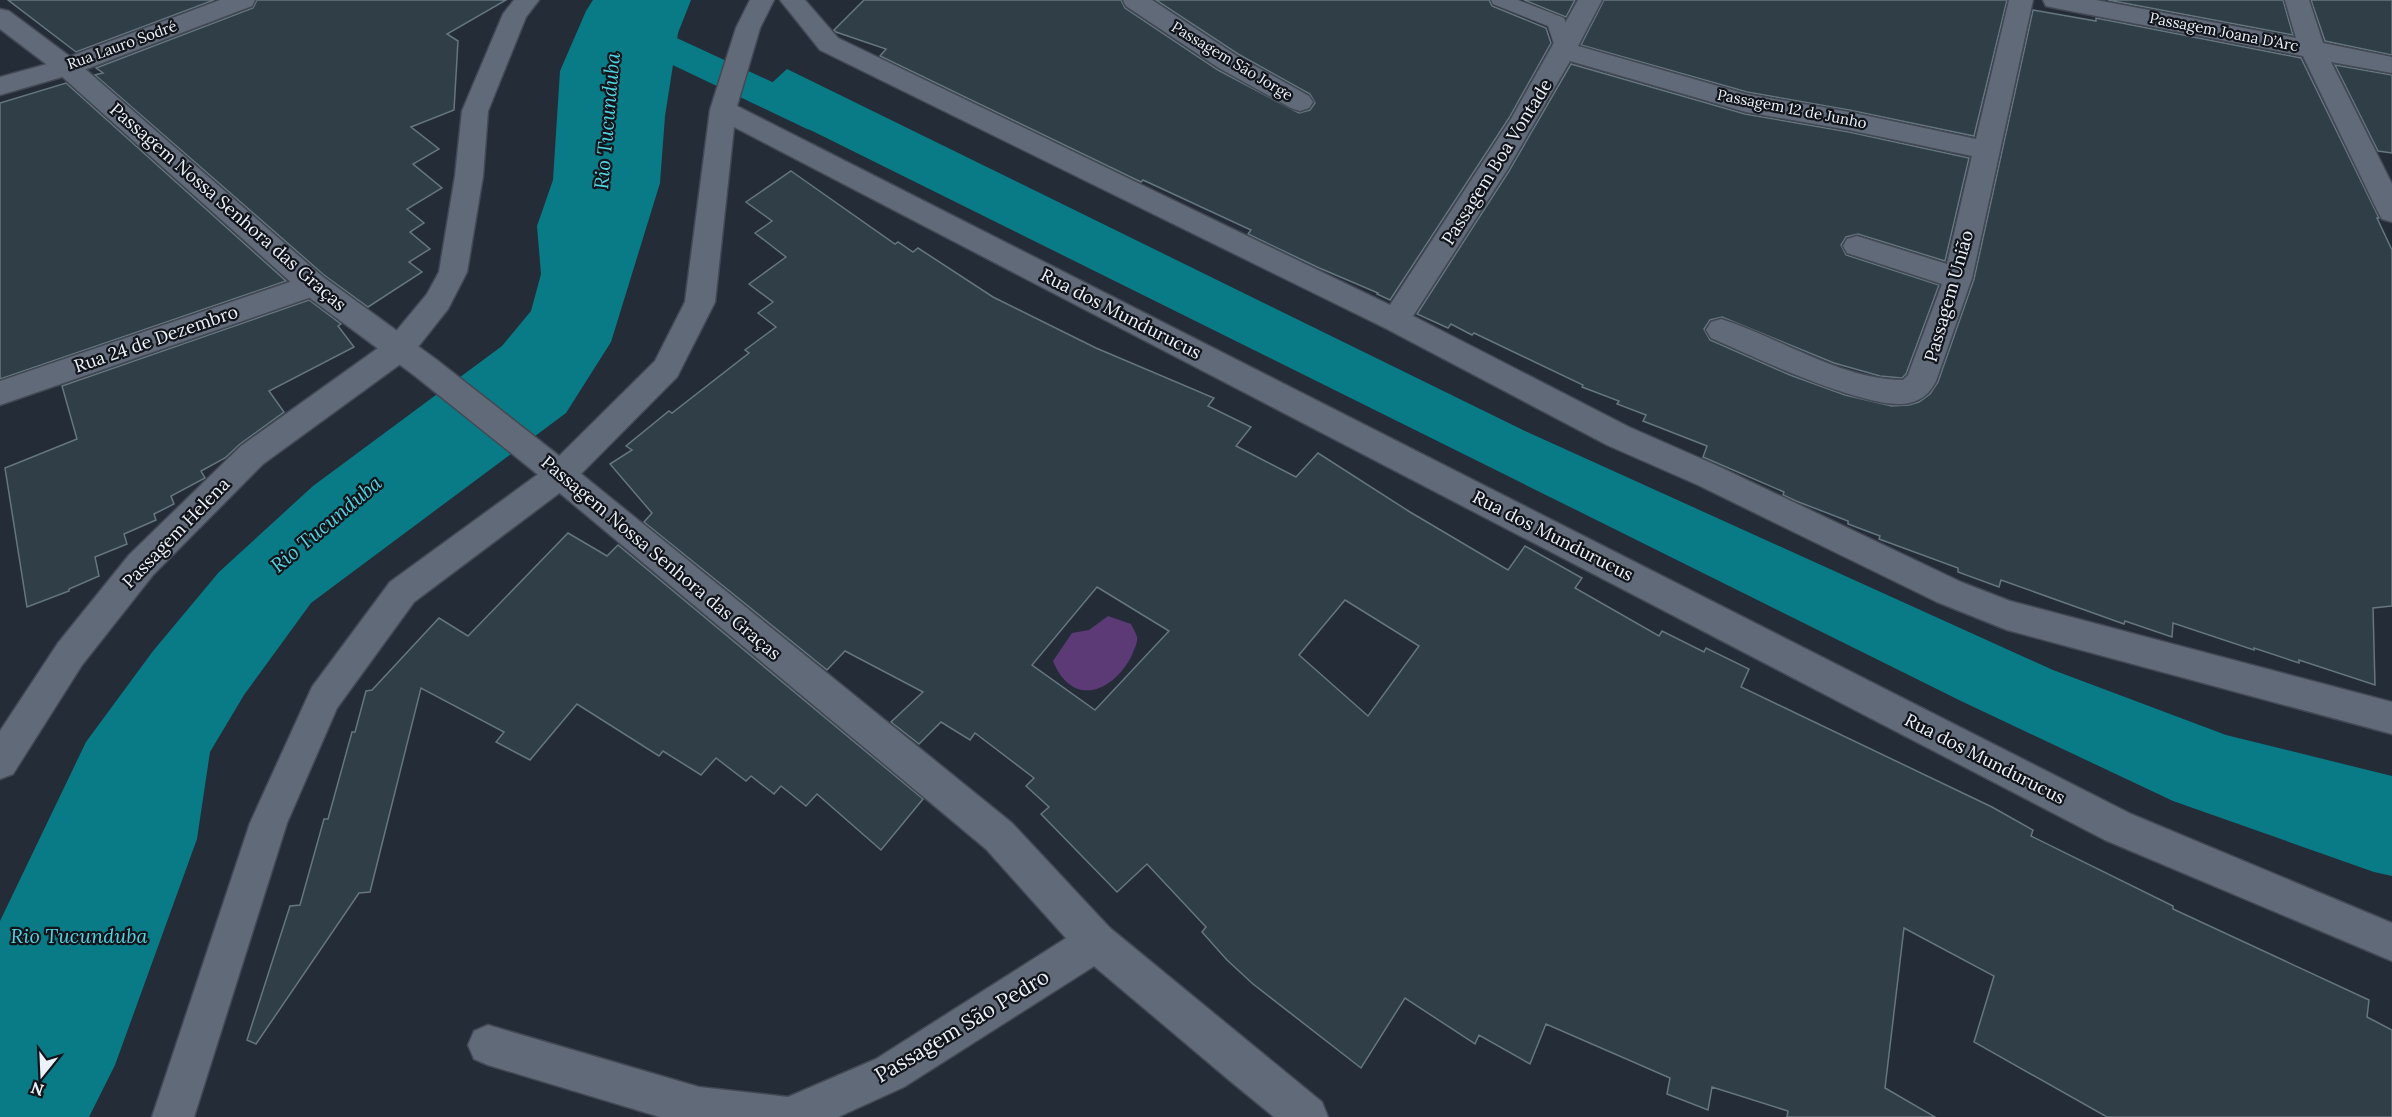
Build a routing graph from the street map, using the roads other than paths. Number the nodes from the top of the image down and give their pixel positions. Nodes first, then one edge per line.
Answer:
1 (243, 0) edge
2 (527, 0) edge
3 (762, 0) edge
4 (792, 0) edge
5 (1135, 0) edge
6 (1500, 0) edge
7 (1590, 0) edge
8 (2020, 0) edge
9 (2055, 0) edge
10 (2297, 0) edge
11 (0, 17) edge
12 (2312, 49) junction
13 (1565, 51) junction
14 (2392, 65) edge
15 (67, 67) junction
16 (0, 86) edge
17 (1300, 102) dead end
18 (724, 109) junction
19 (1986, 150) junction
20 (2392, 212) edge
21 (1857, 246) dead end
22 (1958, 278) junction
23 (313, 285) junction
24 (1395, 320) junction
25 (1720, 330) dead end
26 (399, 349) junction
27 (0, 393) edge
28 (550, 468) junction
29 (2392, 718) edge
30 (0, 762) edge
31 (1096, 942) junction
32 (2392, 942) edge
33 (488, 1045) dead end
34 (173, 1117) edge
35 (788, 1117) edge
36 (1307, 1117) edge

1 - 15 street, Rua Lauro Sodré
2 - 26 street, Passagem Helena
3 - 18 street
4 - 24 street
5 - 17 street, Passagem São Jorge
6 - 13 lane
7 - 13 street, Passagem Boa Vontade
8 - 19 street, Passagem União
9 - 12 street, Passagem Joana D’Arc
10 - 12 street
11 - 15 street, Passagem Nossa Senhora das Graças
12 - 14 street, Passagem Joana D’Arc
12 - 20 street
13 - 19 street, Passagem 12 de Junho
13 - 24 street, Passagem Boa Vontade
15 - 16 street, Rua Lauro Sodré
15 - 23 street, Passagem Nossa Senhora das Graças
18 - 28 street
18 - 32 street, Rua dos Mundurucus
19 - 22 street, Passagem União
21 - 22 street
22 - 25 street, Passagem União
23 - 26 street, Passagem Nossa Senhora das Graças
23 - 27 street, Rua 24 de Dezembro
24 - 29 street
26 - 28 street, Passagem Nossa Senhora das Graças
26 - 30 street, Passagem Helena
28 - 31 street, Passagem Nossa Senhora das Graças
28 - 34 street
31 - 35 street, Passagem São Pedro
31 - 36 street, Passagem Nossa Senhora das Graças
33 - 35 street, Passagem São Pedro

